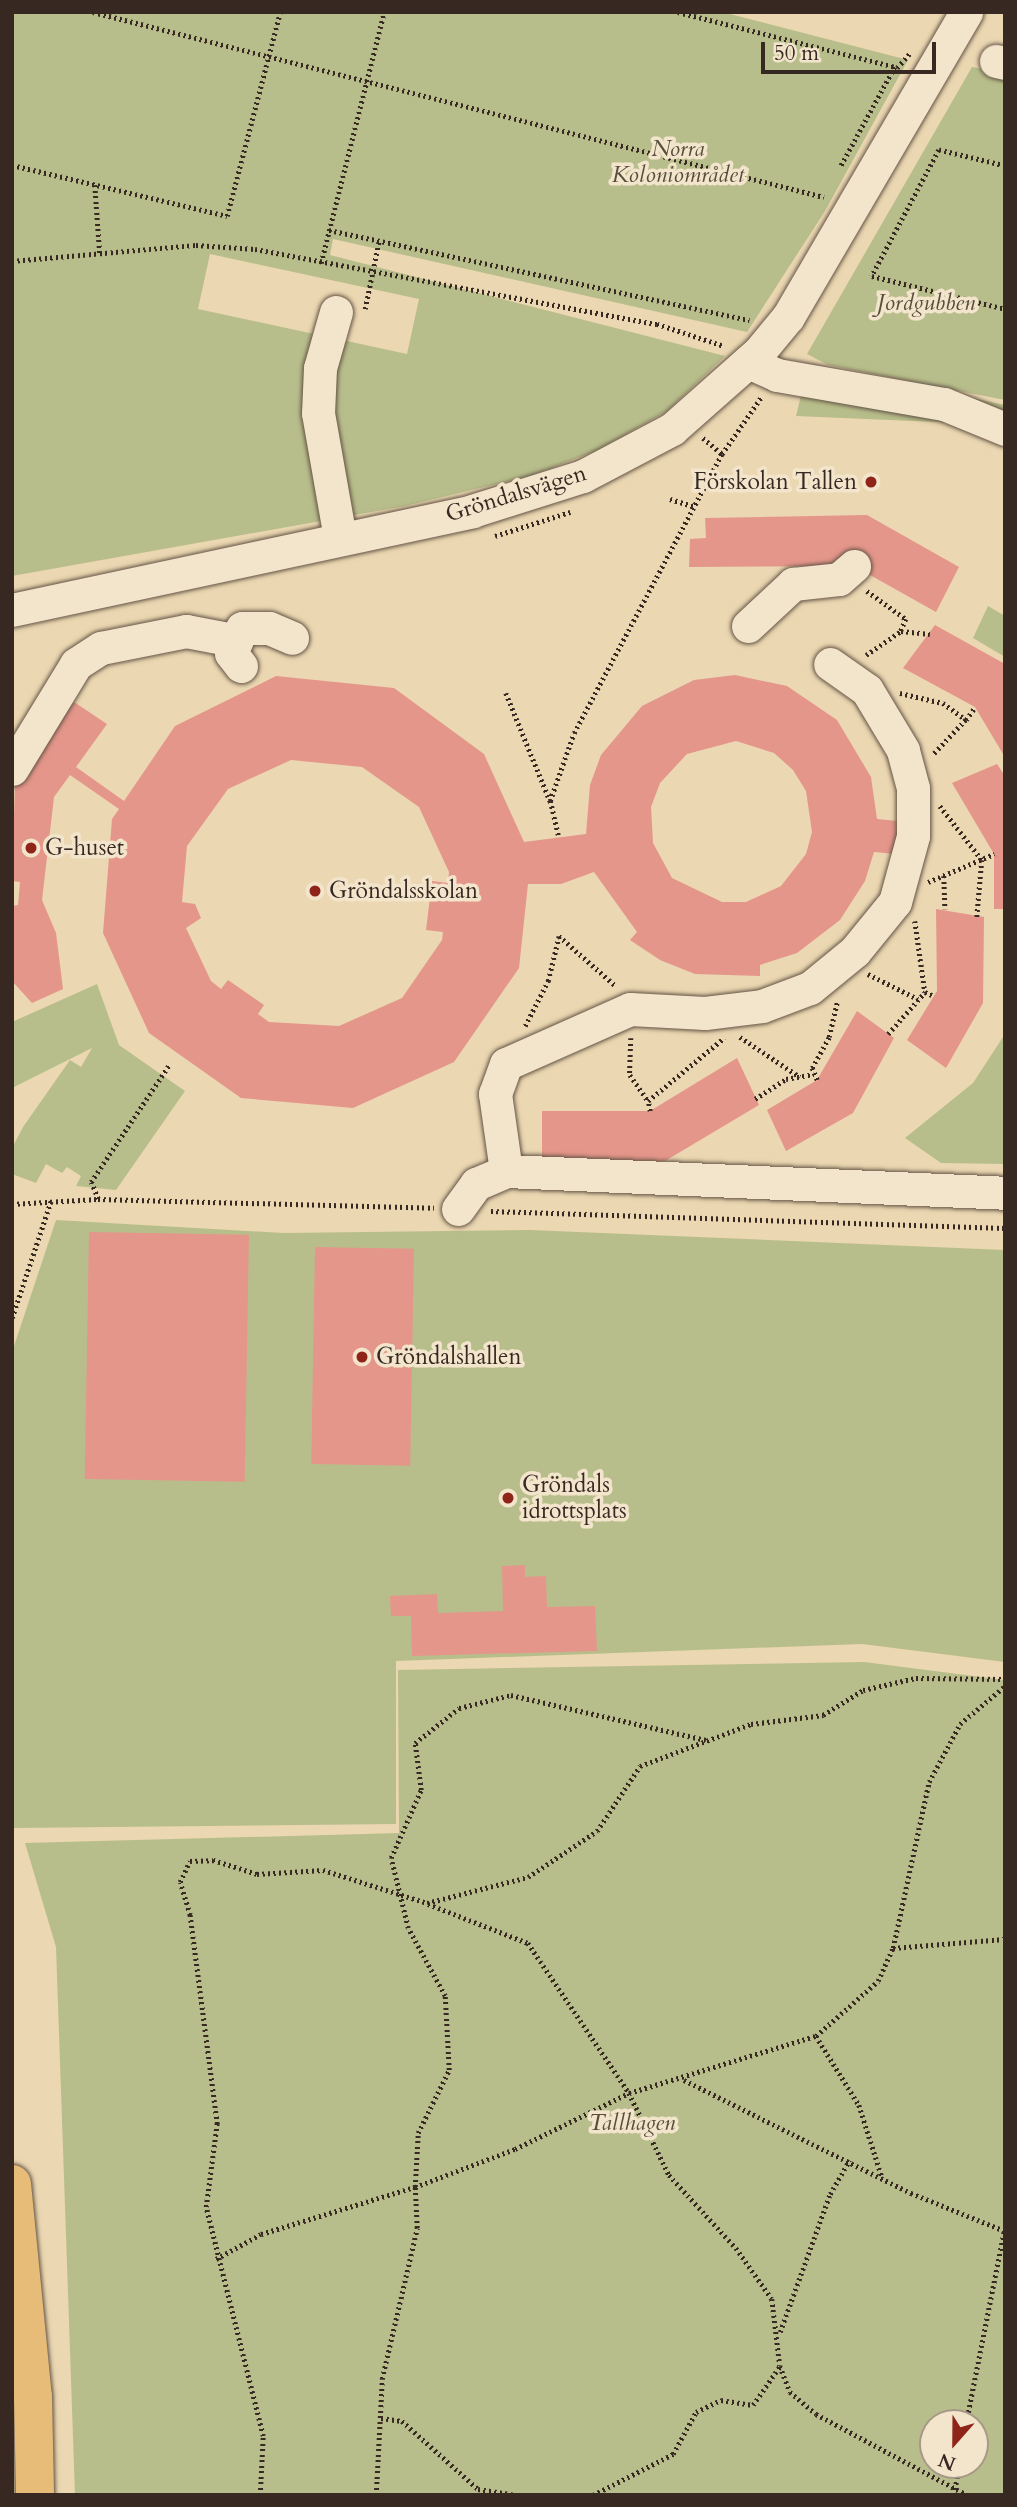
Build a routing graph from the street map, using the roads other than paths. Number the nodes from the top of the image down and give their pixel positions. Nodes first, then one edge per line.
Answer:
1 (966, 12) edge
2 (350, 314) road end
3 (763, 369) junction
4 (1005, 429) edge
5 (340, 538) junction
6 (854, 566) road end
7 (12, 610) edge
8 (748, 626) dead end
9 (292, 638) dead end
10 (834, 669) road end
11 (12, 769) edge
12 (506, 1171) junction
13 (1005, 1193) edge
14 (458, 1209) road end
15 (12, 2183) edge
16 (21, 2306) junction
17 (15, 2495) edge
18 (35, 2495) edge

1 - 3 street, Gröndalsvägen
2 - 5 street
3 - 4 street
3 - 5 street, Gröndalsvägen
5 - 7 street, Gröndalsvägen
6 - 8 street
9 - 11 street
10 - 12 street
12 - 13 street
12 - 14 street
15 - 16 main road
16 - 17 main road
16 - 18 main road

